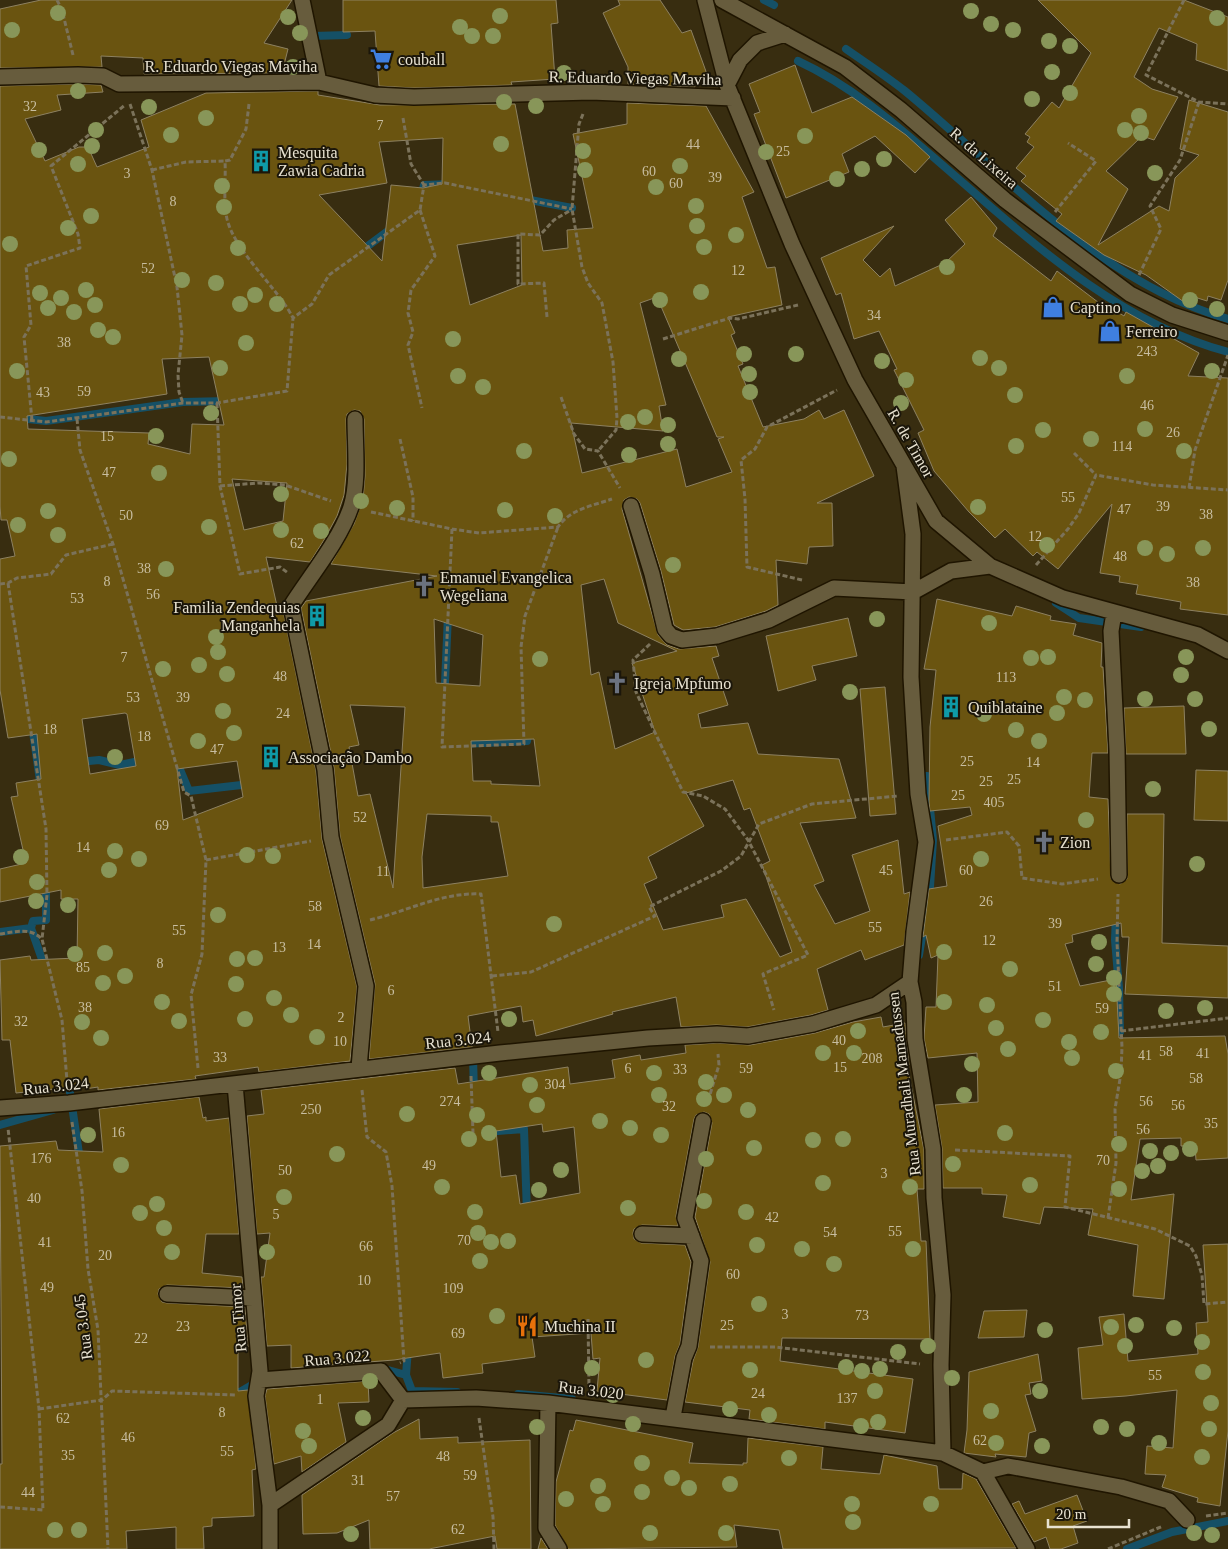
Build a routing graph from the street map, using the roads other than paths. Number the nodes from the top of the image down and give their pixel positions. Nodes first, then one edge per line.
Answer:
1 (302, 0) edge
2 (705, 0) edge
3 (722, 0) edge
4 (785, 34) junction
5 (0, 77) edge
6 (319, 82) junction
7 (730, 92) junction
8 (1228, 333) edge
9 (355, 419) dead end
10 (904, 466) junction
11 (631, 506) road end
12 (990, 566) junction
13 (913, 592) junction
14 (1114, 613) junction
15 (1228, 651) edge
16 (1119, 875) road end
17 (910, 982) junction
18 (359, 1068) junction
19 (235, 1084) junction
20 (5, 1108) edge
21 (703, 1121) road end
22 (642, 1234) dead end
23 (692, 1236) junction
24 (168, 1294) dead end
25 (254, 1298) junction
26 (260, 1380) junction
27 (404, 1400) junction
28 (548, 1403) junction
29 (673, 1417) junction
30 (943, 1453) junction
31 (983, 1472) junction
32 (270, 1505) junction
33 (1187, 1520) dead end
34 (270, 1549) edge
35 (559, 1549) edge
36 (1027, 1549) edge

1 - 6 street
2 - 7 street, R. de Timor
3 - 4 street, R. da Lixeira
4 - 7 street
4 - 8 street, R. da Lixeira
5 - 6 street, R. Eduardo Viegas Maviha
6 - 7 street, R. Eduardo Viegas Maviha
7 - 10 street, R. de Timor
9 - 18 street
10 - 12 street, R. de Timor
10 - 13 street, Rua Muradhali Mamadussen
11 - 13 street
12 - 13 street
12 - 14 street, R. de Timor
13 - 17 street, Rua Muradhali Mamadussen
14 - 15 street, R. de Timor
14 - 16 street
17 - 18 street, Rua 3.024
17 - 30 street, Rua Muradhali Mamadussen
18 - 19 street, Rua 3.024
19 - 20 street, Rua 3.024
19 - 25 street, Rua Timor
21 - 23 street
22 - 23 street
23 - 29 street
24 - 25 street
25 - 26 street, Rua Timor
26 - 27 street, Rua 3.022
26 - 32 street, Rua Timor
27 - 28 street, Rua 3.020
27 - 32 street
28 - 29 street, Rua 3.020
28 - 35 street
29 - 30 street, Rua 3.020
30 - 31 street, Rua 3.020
31 - 33 street
31 - 36 street
32 - 34 street, Rua Timor

